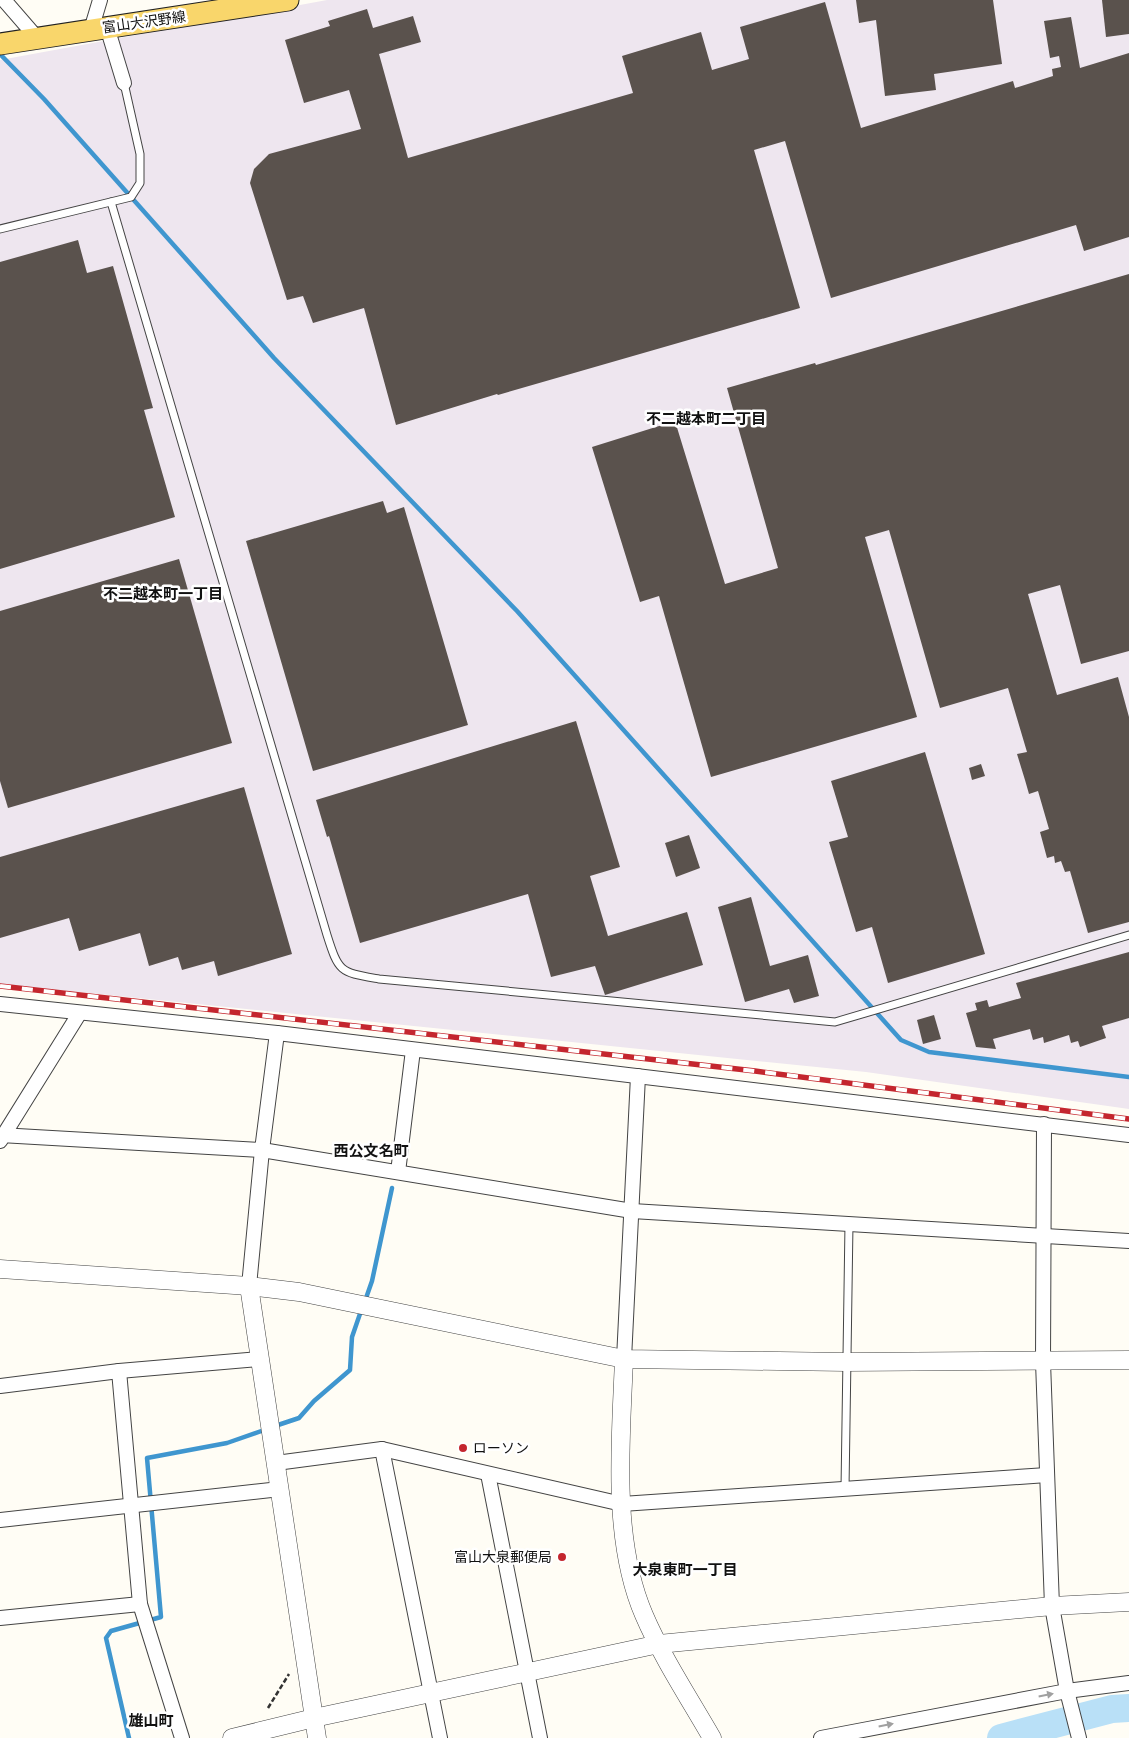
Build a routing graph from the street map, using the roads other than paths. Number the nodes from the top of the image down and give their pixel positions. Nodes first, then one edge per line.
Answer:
1 (4, 0) edge
2 (100, 0) edge
3 (288, 0) edge
4 (214, 6) edge
5 (99, 29) junction
6 (37, 38) junction
7 (0, 44) edge
8 (124, 83) joint
9 (111, 202) junction
10 (0, 229) edge
11 (1129, 935) edge
12 (0, 1004) edge
13 (79, 1014) junction
14 (277, 1033) junction
15 (413, 1050) junction
16 (638, 1076) junction
17 (1044, 1124) junction
18 (1129, 1135) edge
19 (1, 1137) edge
20 (262, 1150) junction
21 (398, 1172) junction
22 (632, 1211) junction
23 (849, 1224) junction
24 (1044, 1236) junction
25 (1129, 1241) edge
26 (0, 1270) edge
27 (249, 1286) junction
28 (260, 1359) junction
29 (624, 1359) junction
30 (1129, 1360) edge
31 (846, 1362) junction
32 (1043, 1362) junction
33 (119, 1371) junction
34 (0, 1386) edge
35 (382, 1449) junction
36 (276, 1463) junction
37 (488, 1474) junction
38 (1047, 1475) junction
39 (280, 1489) junction
40 (845, 1489) junction
41 (622, 1504) junction
42 (133, 1505) junction
43 (0, 1520) edge
44 (1129, 1602) edge
45 (140, 1604) junction
46 (1052, 1606) junction
47 (0, 1618) edge
48 (659, 1644) junction
49 (527, 1672) junction
50 (1129, 1683) edge
51 (1067, 1690) junction
52 (432, 1692) junction
53 (314, 1718) junction
54 (182, 1738) edge
55 (232, 1738) edge
56 (317, 1738) edge
57 (440, 1738) edge
58 (540, 1738) edge
59 (712, 1738) edge
60 (821, 1738) edge
61 (1079, 1738) edge

1 - 6 street
2 - 5 street
3 - 4 main road, 富山大沢野線
4 - 5 main road, 富山大沢野線
5 - 6 main road, 富山大沢野線
5 - 8 street
6 - 7 main road, 富山大沢野線
8 - 9 lane
9 - 10 lane
9 - 11 lane
12 - 13 street
13 - 14 street
13 - 19 street
14 - 15 street
14 - 20 street
15 - 16 street
15 - 21 street
16 - 17 street
16 - 22 street
17 - 18 street
17 - 24 street
19 - 20 street
20 - 21 street
20 - 27 street
21 - 22 street
22 - 23 street
22 - 29 street
23 - 24 street
23 - 31 lane
24 - 25 street
24 - 32 street
26 - 27 street
27 - 28 street
27 - 29 street
28 - 33 street
28 - 36 street
29 - 31 street
29 - 41 street
30 - 32 street
31 - 32 street
31 - 40 lane
32 - 38 street
33 - 34 street
33 - 42 street
35 - 36 street
35 - 37 street
35 - 52 street
36 - 39 street
37 - 41 street
37 - 49 street
38 - 40 street
38 - 46 street
39 - 42 street
39 - 53 street
40 - 41 street
41 - 48 street
42 - 43 street
42 - 45 street
44 - 46 street
45 - 47 street
45 - 54 street
46 - 48 street
46 - 51 street
48 - 49 street
48 - 59 street
49 - 52 street
49 - 58 street
50 - 51 street
60 -> 51 street
51 - 61 street
52 - 53 street
52 - 57 street
53 - 55 street
53 - 56 street

